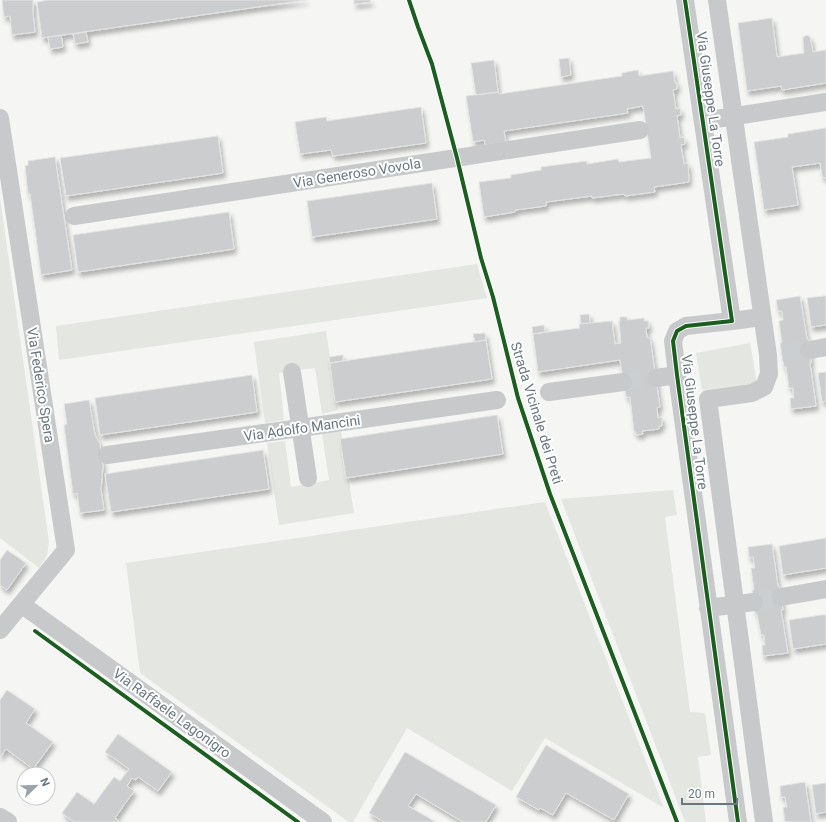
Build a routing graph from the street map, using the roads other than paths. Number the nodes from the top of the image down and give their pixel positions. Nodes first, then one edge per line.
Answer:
1 (685, 0) edge
2 (717, 0) edge
3 (826, 102) edge
4 (733, 116) junction
5 (0, 118) edge
6 (703, 121) junction
7 (640, 130) dead end
8 (74, 216) dead end
9 (762, 317) junction
10 (732, 320) junction
11 (292, 372) dead end
12 (677, 375) junction
13 (656, 378) tunnel mouth
14 (623, 382) tunnel mouth
15 (549, 392) dead end
16 (708, 399) junction
17 (497, 400) dead end
18 (680, 403) junction
19 (300, 428) junction
20 (107, 455) dead end
21 (308, 478) dead end
22 (826, 589) edge
23 (781, 598) tunnel mouth
24 (754, 602) tunnel mouth
25 (21, 604) junction
26 (735, 605) junction
27 (708, 608) junction
28 (0, 630) edge
29 (0, 817) edge
30 (8, 822) edge
31 (322, 822) edge
32 (738, 822) edge
33 (764, 822) edge

1 - 6 street, Via Giuseppe La Torre
2 - 4 street, Via Giuseppe La Torre
3 - 4 street
4 - 6 street
4 - 9 street, Via Giuseppe La Torre
5 - 25 street, Via Federico Spera
6 - 10 street, Via Giuseppe La Torre
7 - 8 street, Via Generoso Vovola
9 - 10 street
9 - 16 street, Via Giuseppe La Torre
10 - 12 street, Via Giuseppe La Torre
11 - 19 street
12 - 13 street
12 - 18 street, Via Giuseppe La Torre
14 - 15 street
16 - 18 street
16 - 26 street, Via Giuseppe La Torre
17 - 19 street, Via Adolfo Mancini
18 - 27 street, Via Giuseppe La Torre
19 - 20 street, Via Adolfo Mancini
19 - 21 street
22 - 23 street
24 - 26 street
25 - 28 street, Via Federico Spera
25 - 31 street, Via Raffaele Lagonigro
26 - 27 street
26 - 33 street, Via Giuseppe La Torre
27 - 32 street, Via Giuseppe La Torre
29 - 30 street

